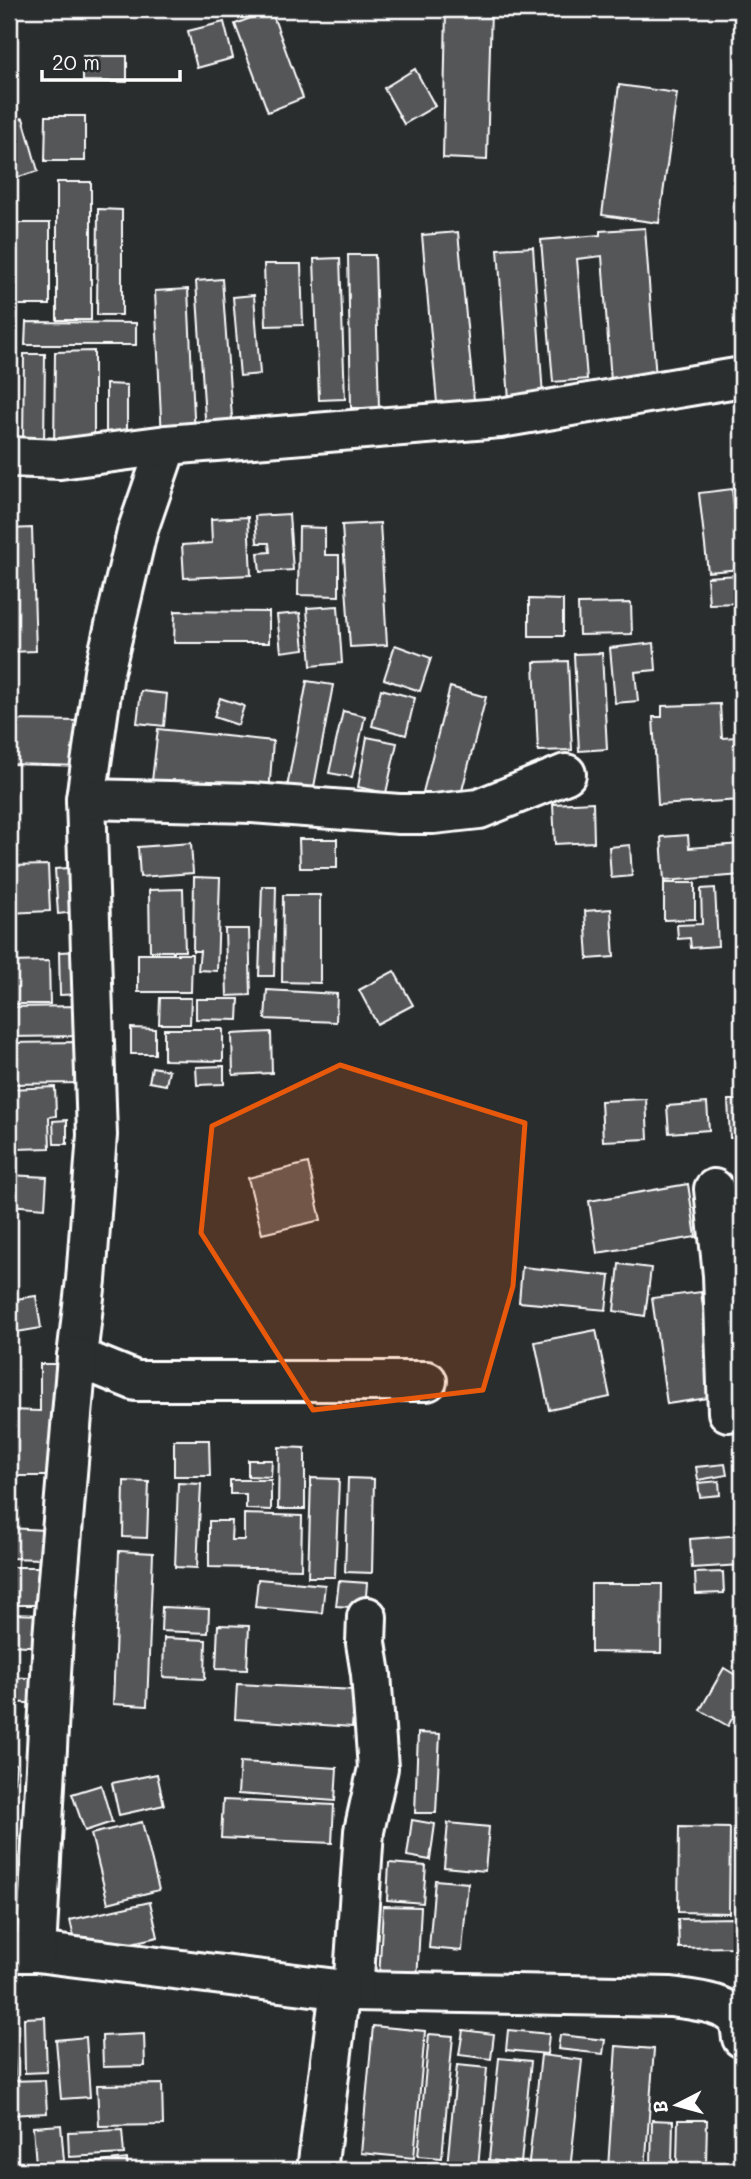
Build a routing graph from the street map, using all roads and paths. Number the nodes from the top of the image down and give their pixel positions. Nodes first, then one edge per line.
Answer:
1 (742, 377) edge
2 (166, 445) junction
3 (9, 457) edge
4 (566, 774) dead end
5 (86, 799) junction
6 (714, 1189) dead end
7 (77, 1357) junction
8 (427, 1381) dead end
9 (728, 1418) edge
10 (367, 1617) dead end
11 (22, 1952) edge
12 (347, 1990) junction
13 (742, 2038) edge
14 (317, 2170) edge

1 - 2 street
2 - 3 street
2 - 5 street
4 - 5 street
5 - 7 street
6 - 9 street
7 - 8 street
7 - 11 street
10 - 12 street
11 - 12 street
12 - 13 street
12 - 14 street

